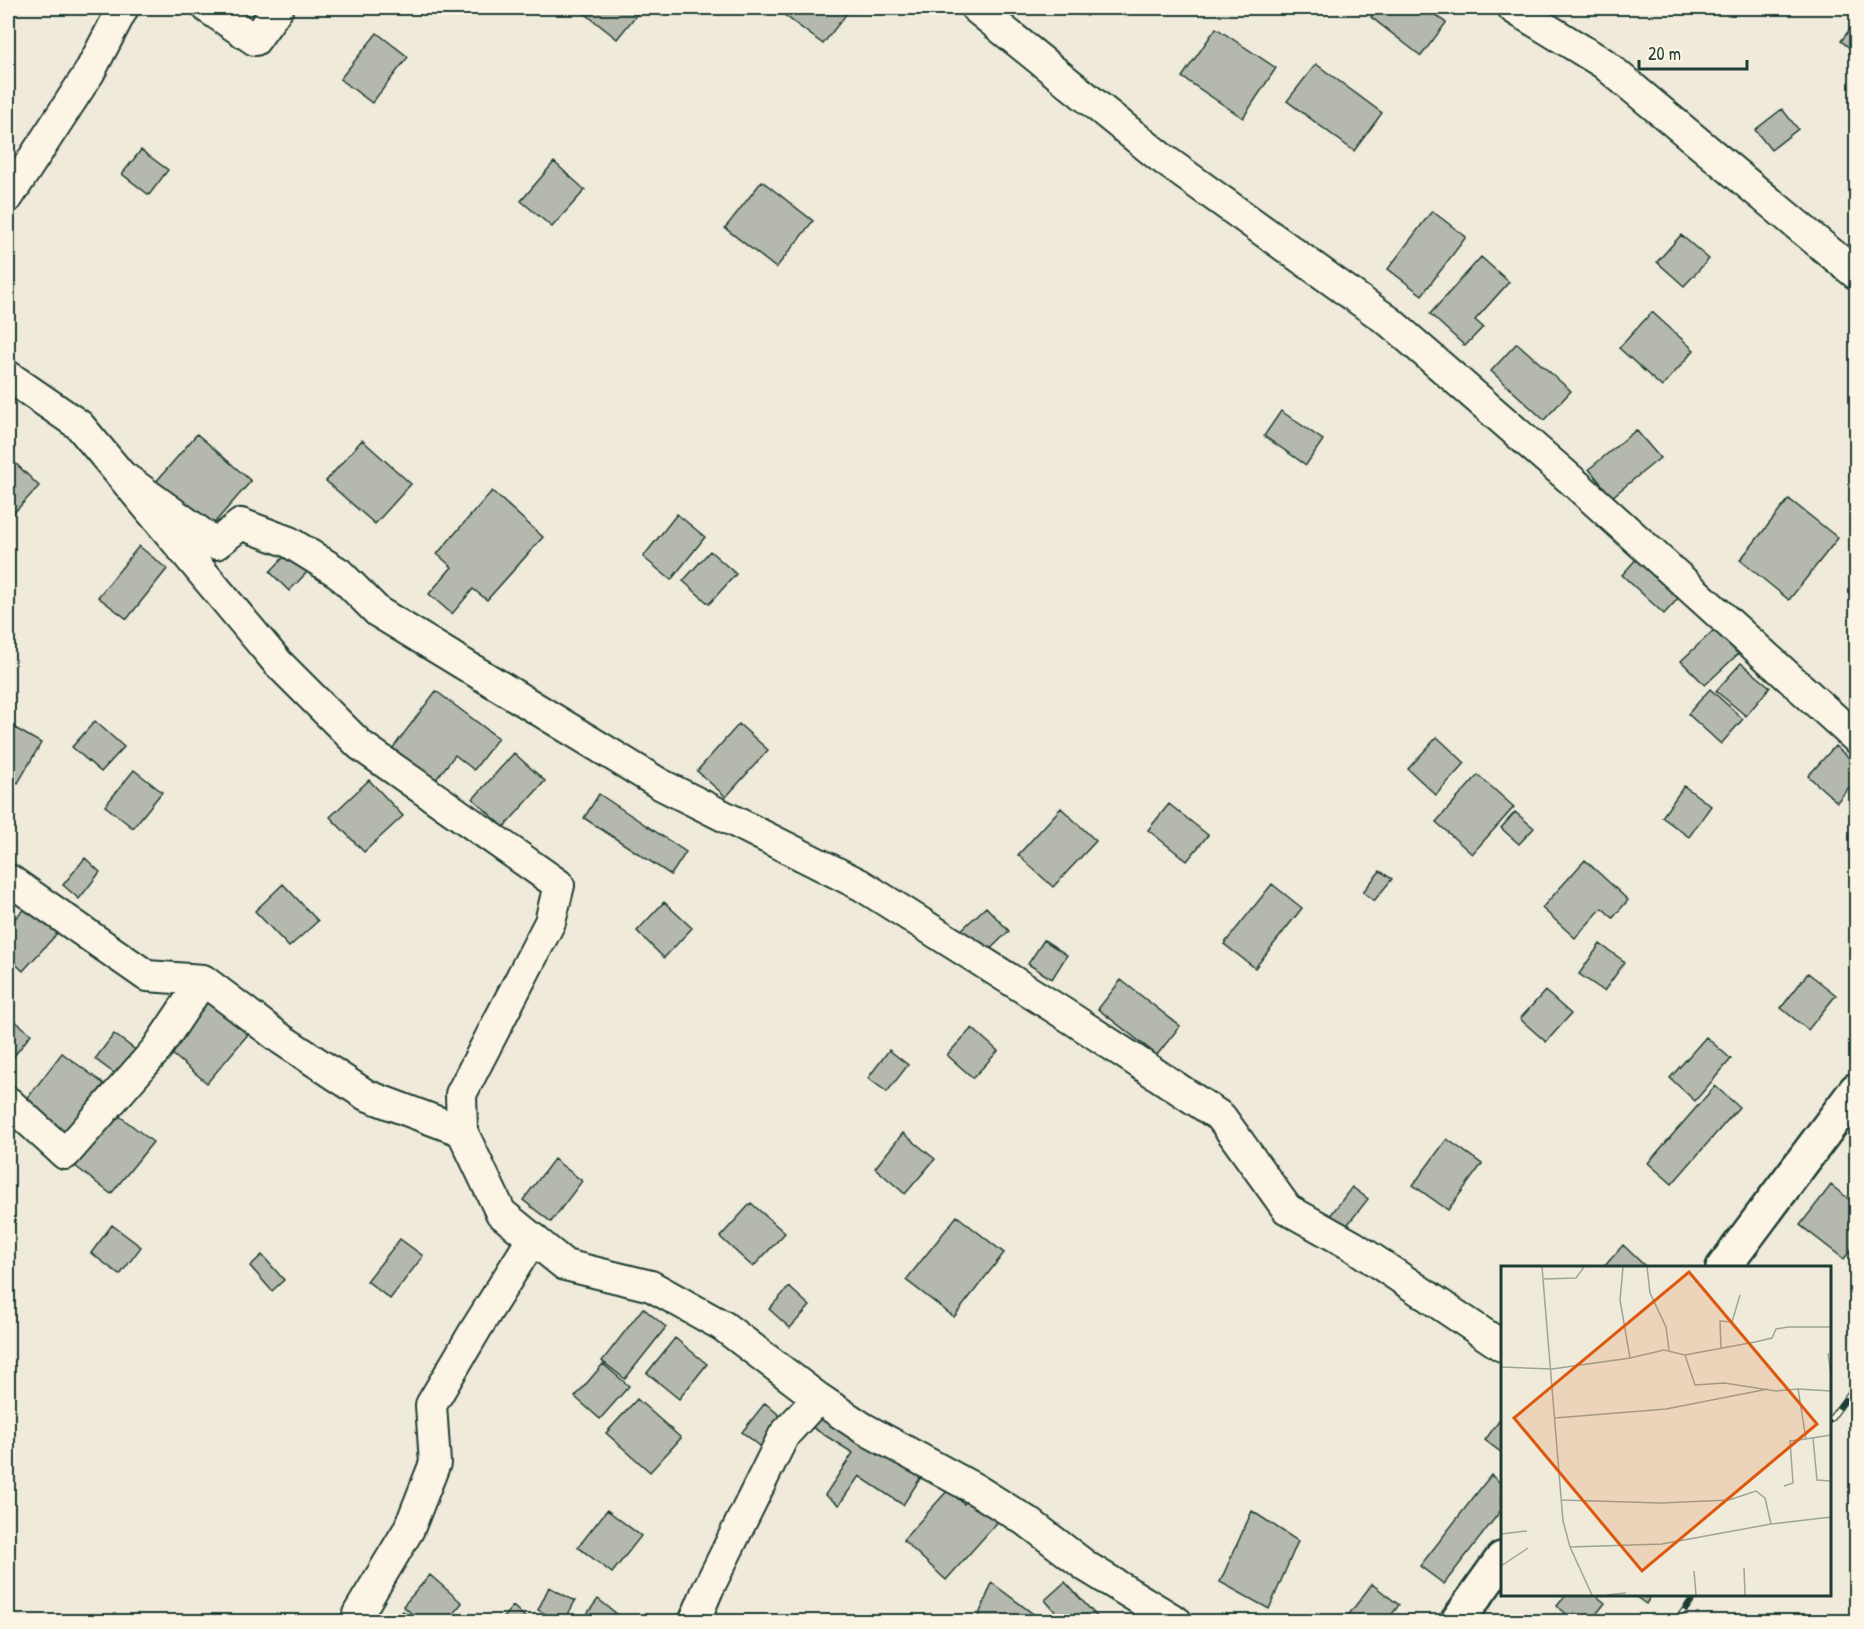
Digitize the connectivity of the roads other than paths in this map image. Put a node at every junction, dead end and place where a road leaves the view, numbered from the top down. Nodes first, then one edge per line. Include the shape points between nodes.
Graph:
1 (123, 8) edge
2 (208, 8) edge
3 (278, 8) edge
4 (976, 8) edge
5 (1513, 8) edge
6 (8, 197) edge
7 (1857, 274) edge
8 (8, 376) edge
9 (122, 476) junction
10 (1857, 738) edge
11 (8, 879) edge
12 (203, 980) junction
13 (1857, 1090) edge
14 (8, 1102) edge
15 (462, 1131) junction
16 (533, 1238) junction
17 (1725, 1266) edge
18 (1501, 1345) edge
19 (818, 1398) junction
20 (1501, 1562) edge
21 (358, 1622) edge
22 (694, 1622) edge
23 (1177, 1622) edge
24 (1457, 1622) edge

1 - 6 street via 89,73
2 - 3 street via 255,40
4 - 10 street via 1159,156 1390,322
5 - 7 street via 1604,63
8 - 9 street via 80,426
9 - 15 street via 278,663 360,745 559,885 550,922 461,1095
9 - 18 street via 216,544 241,524 289,542 339,573 378,612 660,784 861,885 1221,1117 1287,1209 1353,1246
11 - 12 street via 147,976
12 - 14 street via 156,1050 65,1154
12 - 15 street via 281,1039 366,1095
13 - 17 street
15 - 16 street via 501,1213
16 - 19 street via 565,1264 651,1286 723,1326
16 - 21 street via 431,1405 435,1463 409,1529 358,1614
19 - 22 street via 784,1435
19 - 23 street via 863,1428 975,1489 1031,1524 1087,1567
20 - 24 street

